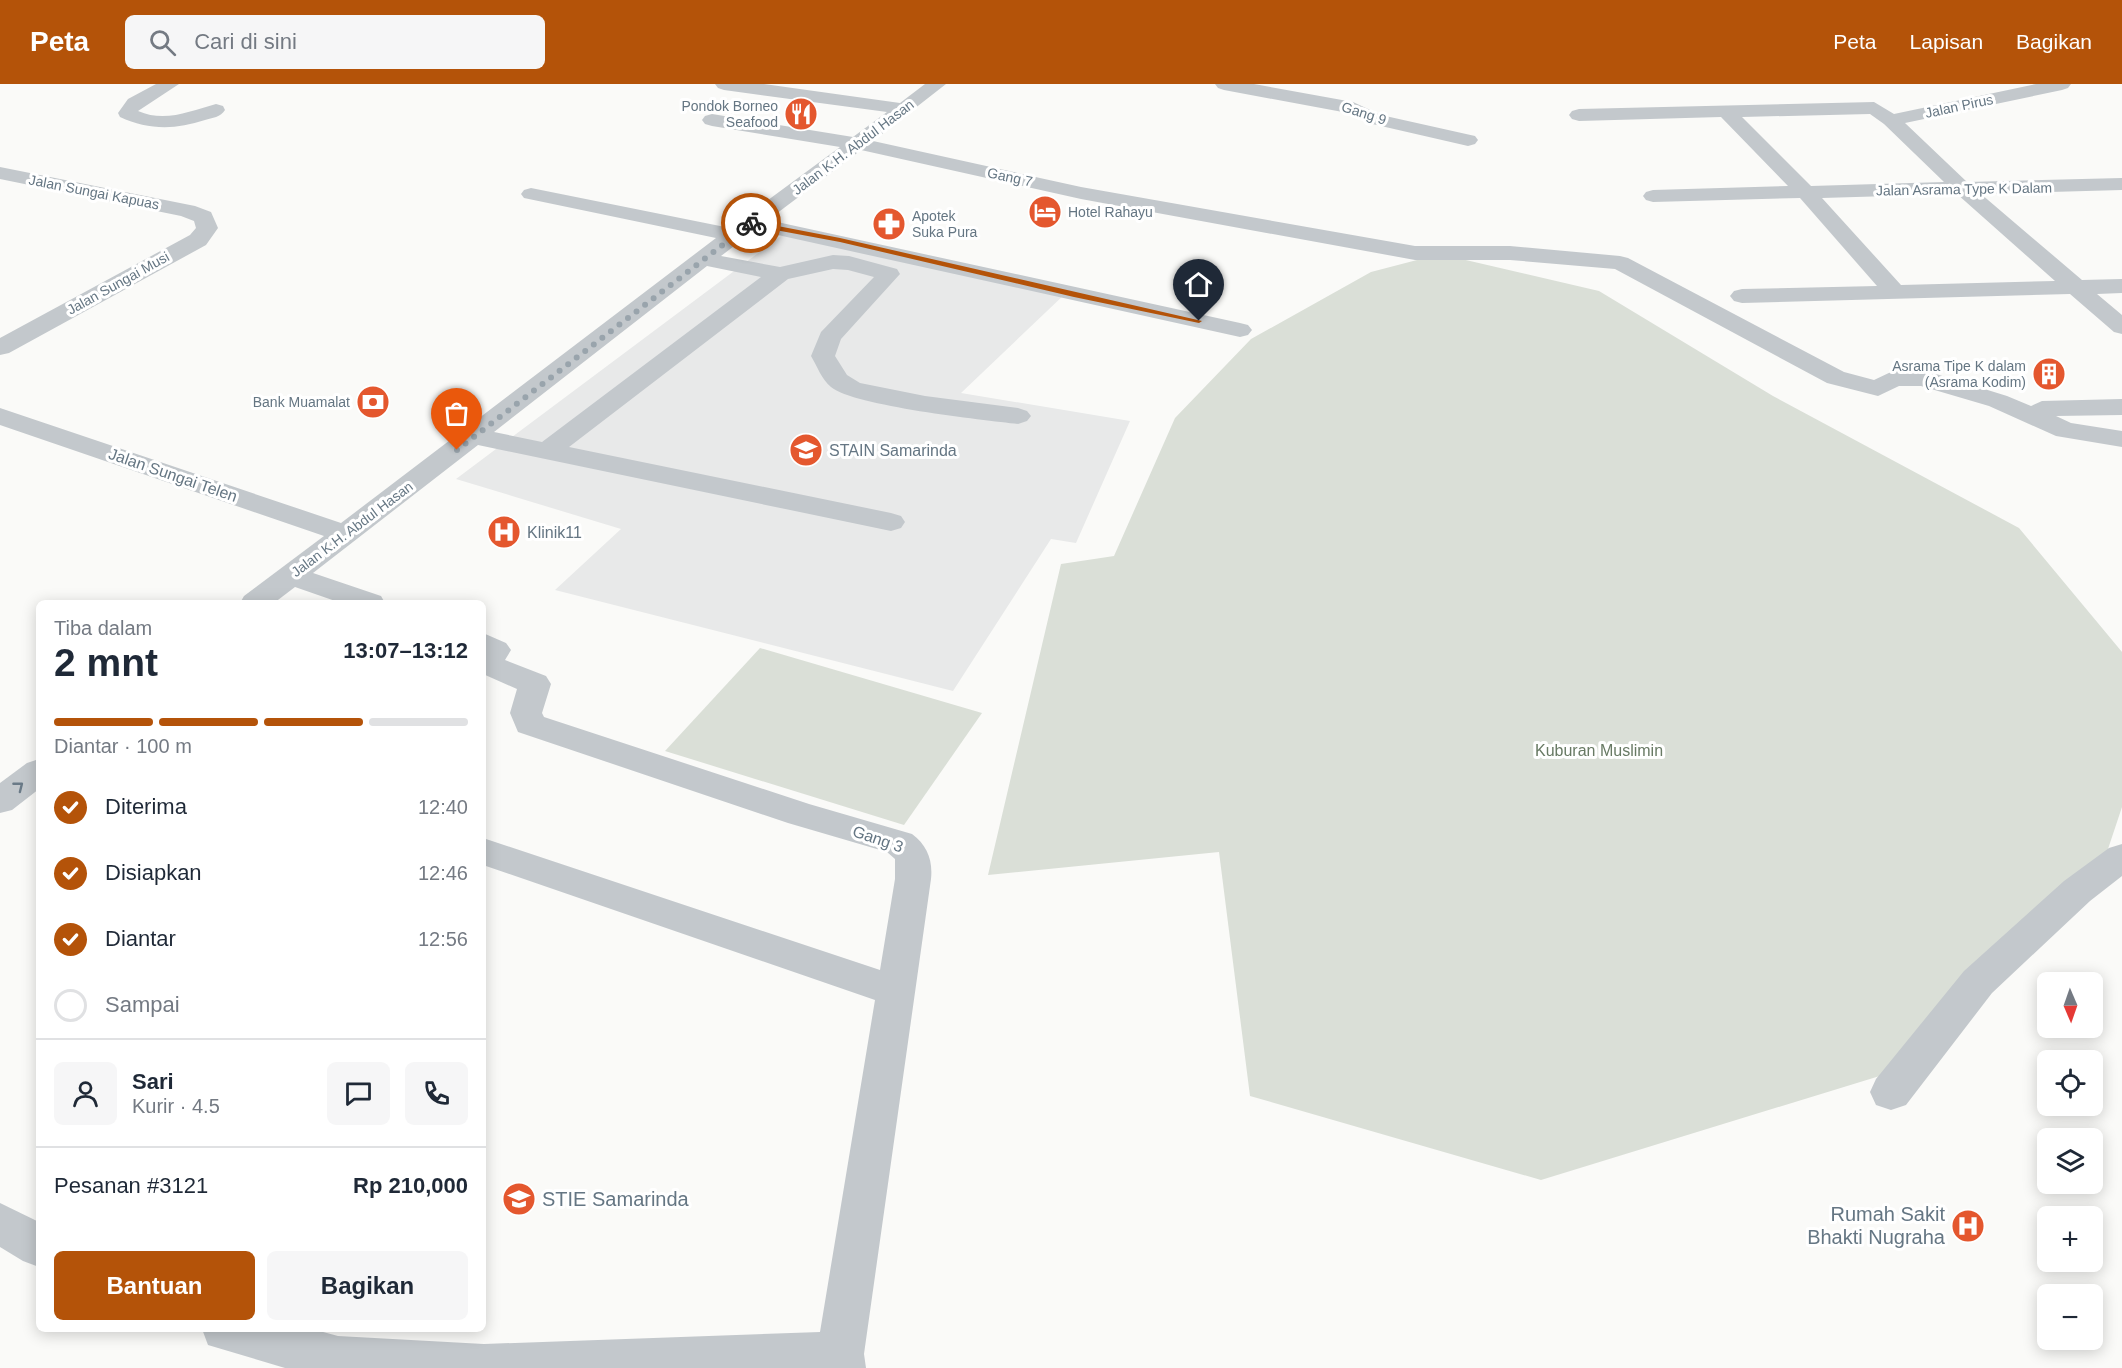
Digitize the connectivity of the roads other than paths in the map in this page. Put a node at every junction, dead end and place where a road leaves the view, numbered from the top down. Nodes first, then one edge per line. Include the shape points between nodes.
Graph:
1 (170, 84) edge
2 (724, 84) edge
3 (937, 84) edge
4 (1224, 84) edge
5 (2062, 84) edge
6 (1845, 90) dead end
7 (903, 109) junction
8 (216, 110) dead end
9 (1724, 110) junction
10 (1883, 114) junction
11 (1579, 115) dead end
12 (712, 120) dead end
13 (1468, 140) dead end
14 (859, 144) junction
15 (0, 173) edge
16 (2122, 184) edge
17 (1963, 189) junction
18 (1806, 193) junction
19 (531, 194) dead end
20 (1653, 196) dead end
21 (187, 211) joint
22 (743, 229) junction
23 (704, 259) junction
24 (780, 274) junction
25 (2122, 286) edge
26 (2075, 288) junction
27 (1894, 291) junction
28 (1742, 296) dead end
29 (2122, 327) edge
30 (1240, 330) dead end
31 (0, 348) edge
32 (2122, 407) edge
33 (2042, 409) dead end
34 (0, 416) edge
35 (1018, 416) dead end
36 (475, 436) junction
37 (2122, 439) edge
38 (546, 452) junction
39 (891, 522) dead end
40 (345, 534) junction
41 (291, 575) junction
42 (259, 600) edge
43 (362, 600) edge
44 (486, 645) edge
45 (36, 773) edge
46 (0, 801) edge
47 (486, 851) edge
48 (2122, 857) edge
49 (896, 991) junction
50 (1891, 1092) dead end
51 (0, 1222) edge
52 (36, 1244) edge
53 (236, 1332) edge
54 (841, 1361) edge

1 - 8 street via 135,103 127,113 142,121 167,122 192,120
2 - 7 street
3 - 7 street, Jalan K.H. Abdul Hasan
4 - 13 street, Gang 9 via 1353,108 1375,119
5 - 10 street, Jalan Pirus
6 - 10 street
7 - 14 street, Jalan K.H. Abdul Hasan
9 - 10 street
9 - 11 street
9 - 18 street
10 - 17 street
12 - 14 street, Gang 7
14 - 22 street, Jalan K.H. Abdul Hasan
14 - 37 street, Gang 7 via 1081,193 1415,253 1510,253 1620,263 1836,378 1878,388 1893,379 1923,378 1998,401 2065,430
15 - 21 street, Jalan Sungai Kapuas
16 - 17 street, Jalan Asrama Type K Dalam
17 - 18 street, Jalan Asrama Type K Dalam
17 - 26 street
18 - 20 street, Jalan Asrama Type K Dalam
18 - 27 street
19 - 22 street
21 - 31 street, Jalan Sungai Musi via 203,217 207,228 198,240
22 - 23 street, Jalan K.H. Abdul Hasan
22 - 30 street via 840,240
23 - 24 street
23 - 36 street, Jalan K.H. Abdul Hasan
24 - 35 street via 833,262 890,274 830,337 823,356 841,384 881,395
24 - 38 street
25 - 26 street
26 - 27 street
26 - 29 street
27 - 28 street
32 - 33 street
34 - 40 street, Jalan Sungai Telen
36 - 38 street
36 - 40 street, Jalan K.H. Abdul Hasan
38 - 39 street
40 - 41 street, Jalan K.H. Abdul Hasan
41 - 42 street, Jalan K.H. Abdul Hasan
41 - 43 street
44 - 49 street, Gang 3 via 495,650 489,660 494,667 535,684 526,713 530,724 899,843 910,850 915,862
46 -> 45 street
47 - 49 street
48 - 50 street via 2077,891 1978,982
49 - 54 street, Gang 3
51 - 52 street
53 - 54 street via 339,1359 484,1367

